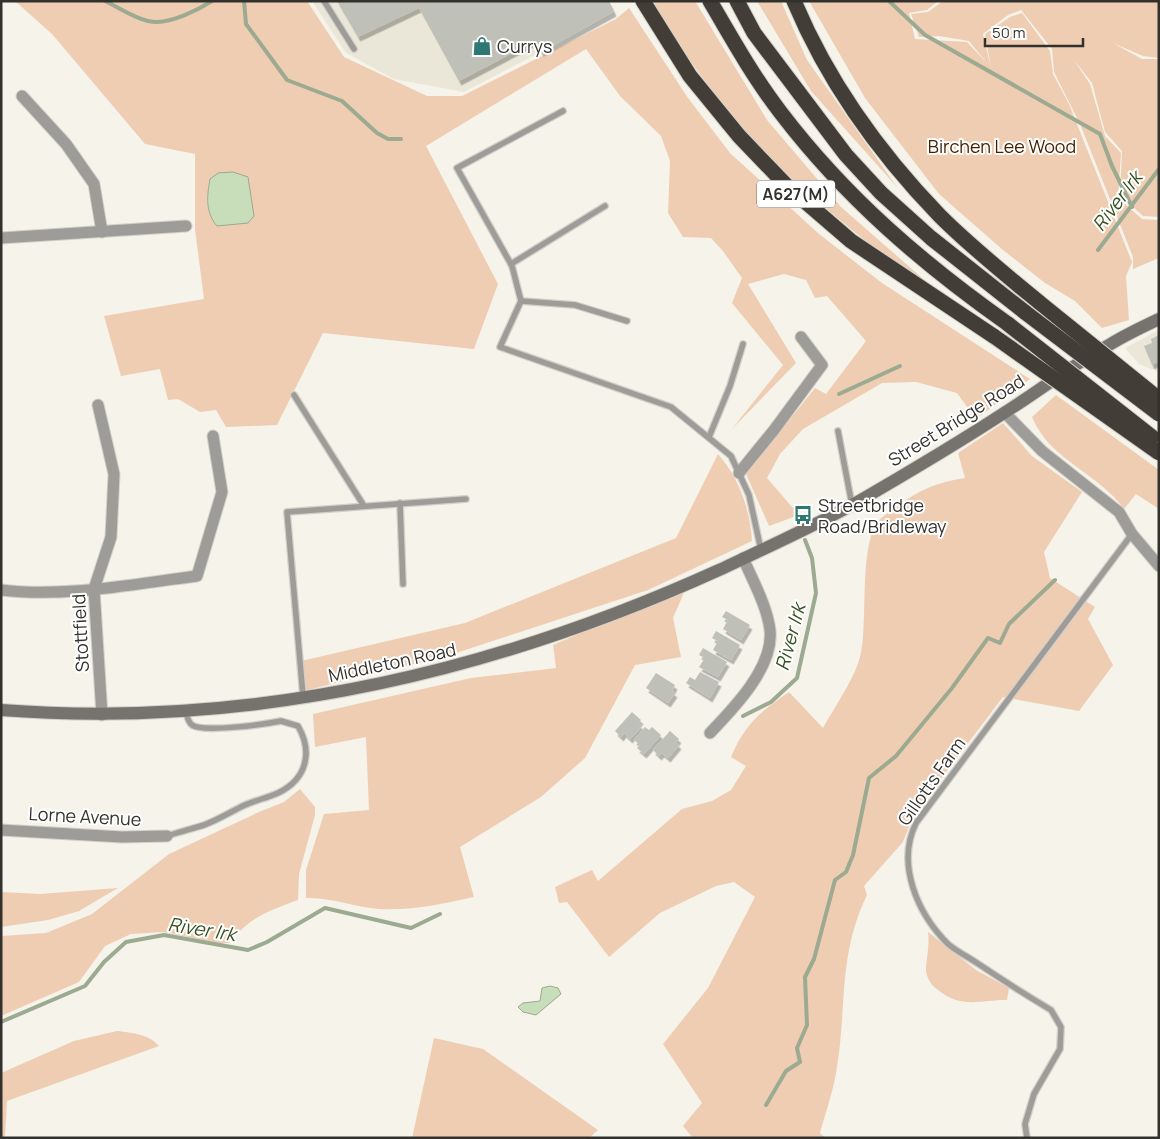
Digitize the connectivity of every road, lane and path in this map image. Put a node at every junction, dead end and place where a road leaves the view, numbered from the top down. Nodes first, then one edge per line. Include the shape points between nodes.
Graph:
1 (324, 1) edge
2 (643, 1) edge
3 (710, 1) edge
4 (737, 1) edge
5 (794, 1) edge
6 (354, 49) dead end
7 (22, 96) dead end
8 (563, 111) dead end
9 (605, 206) dead end
10 (186, 226) dead end
11 (102, 232) junction
12 (1, 238) edge
13 (511, 264) junction
14 (521, 301) junction
15 (1159, 318) edge
16 (627, 321) dead end
17 (801, 337) dead end
18 (743, 344) dead end
19 (294, 395) dead end
20 (1159, 399) edge
21 (98, 405) dead end
22 (1005, 413) junction
23 (1159, 414) edge
24 (838, 431) dead end
25 (213, 436) dead end
26 (709, 437) junction
27 (1159, 442) edge
28 (1159, 453) edge
29 (738, 473) junction
30 (466, 499) dead end
31 (400, 503) junction
32 (852, 505) junction
33 (364, 506) junction
34 (1132, 534) junction
35 (765, 549) junction
36 (743, 558) junction
37 (1159, 566) edge
38 (403, 584) dead end
39 (94, 589) junction
40 (1, 590) edge
41 (304, 698) junction
42 (1, 710) edge
43 (186, 712) junction
44 (102, 715) junction
45 (710, 733) dead end
46 (1, 830) edge
47 (167, 836) joint
48 (1027, 1138) edge

1 - 6 lane
2 - 28 highway, A627(M), bridge via 690,76 739,136 786,185 851,241
3 - 27 highway, A627(M), bridge via 744,60 781,113 840,182 890,232 946,279
4 - 23 highway, A627(M), bridge via 754,33 846,156 882,193 931,238
5 - 20 highway, bridge via 846,101 882,149 940,215 1040,303
7 - 11 street via 66,144 94,184
8 - 13 lane via 457,168
9 - 13 lane
10 - 11 street
11 - 12 street
13 - 14 lane
14 - 16 lane via 575,305
14 - 26 lane via 500,347 671,407
15 - 22 main road, Street Bridge Road via 1108,345
17 - 29 street via 822,365
18 - 26 lane
19 - 33 lane
21 - 39 street, Stottfield via 114,474 111,537
22 - 32 main road, Street Bridge Road
22 - 34 street via 1042,451 1120,512
24 - 32 lane
25 - 39 street via 222,492 197,576
26 - 29 lane via 731,456
29 - 35 lane via 749,495
30 - 31 lane
31 - 33 lane
31 - 38 lane
32 - 35 main road, Street Bridge Road
33 - 41 lane via 287,512
34 - 37 street
34 - 48 lane, Gillotts Farm via 908,838 911,884 923,911 948,944 1051,1010 1061,1027 1060,1049 1034,1094 1026,1124
35 - 36 main road, Middleton Road
36 - 41 main road, Middleton Road via 633,607 522,647 416,676
36 - 45 street via 768,617 770,640 765,660 750,687
39 - 40 street via 24,593
39 - 44 street, Stottfield
41 - 43 main road, Middleton Road
42 - 44 main road, Middleton Road
43 - 44 main road, Middleton Road
43 - 47 lane via 188,720 198,727 282,721 298,726 307,754 298,777 279,793 258,799 205,825
46 - 47 street, Lorne Avenue via 122,837

